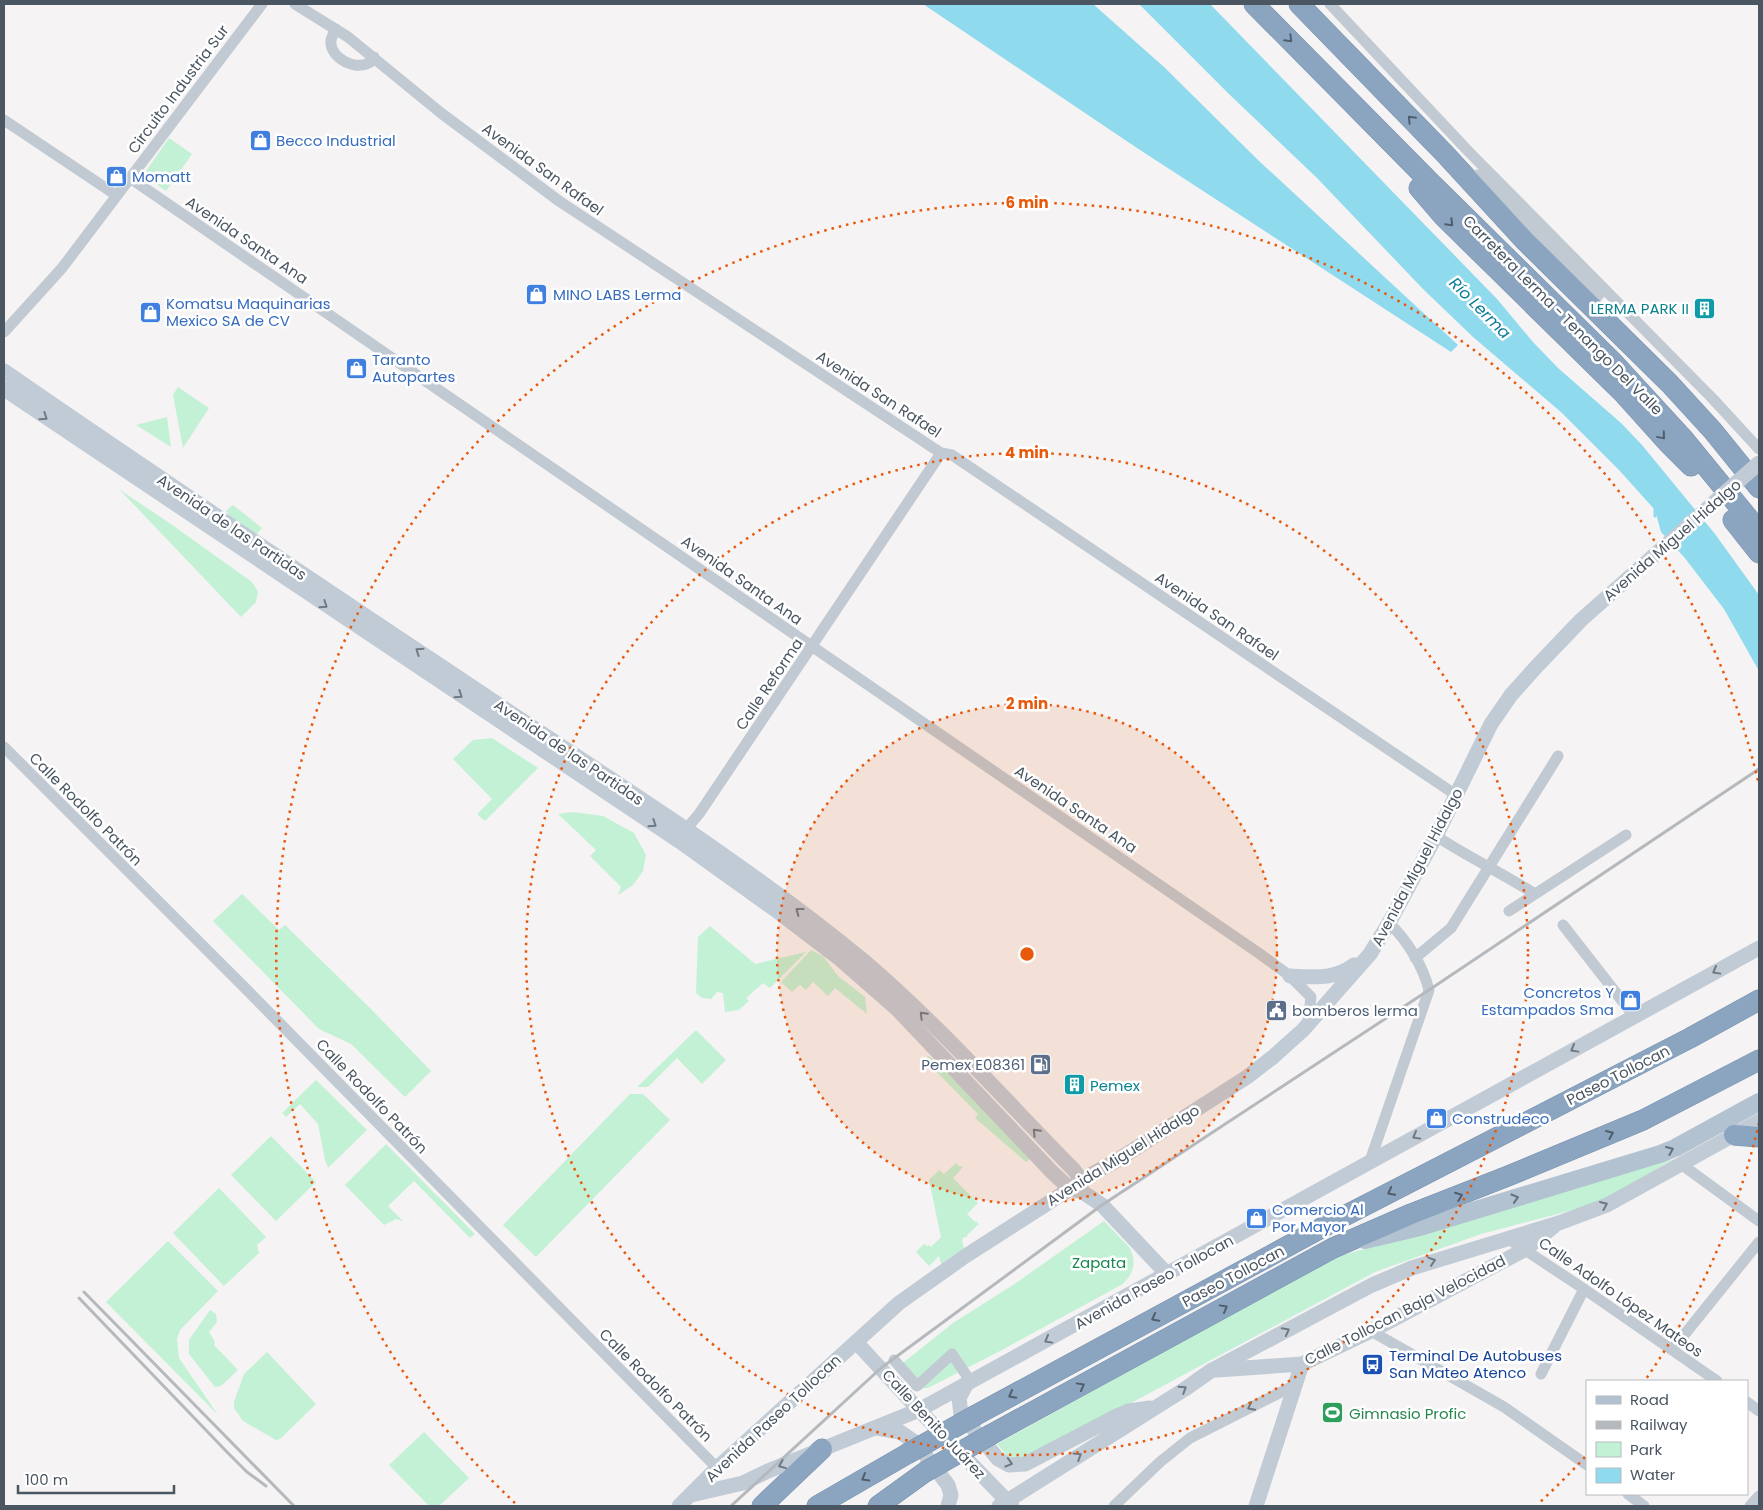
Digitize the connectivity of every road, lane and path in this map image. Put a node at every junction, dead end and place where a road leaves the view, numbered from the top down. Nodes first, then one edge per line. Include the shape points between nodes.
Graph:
1 (260, 4) edge
2 (295, 4) edge
3 (1254, 4) edge
4 (1299, 4) edge
5 (1330, 4) edge
6 (336, 29) junction
7 (374, 58) junction
8 (4, 120) edge
9 (1378, 130) junction
10 (1445, 154) junction
11 (130, 178) junction
12 (116, 195) junction
13 (4, 332) edge
14 (1640, 334) joint
15 (4, 371) edge
16 (4, 389) edge
17 (1759, 449) edge
18 (941, 454) junction
19 (1759, 463) edge
20 (1759, 473) edge
21 (1759, 488) edge
22 (1718, 500) junction
23 (1759, 531) edge
24 (1759, 553) edge
25 (812, 646) junction
26 (4, 747) edge
27 (1558, 756) dead end
28 (1456, 795) junction
29 (686, 829) junction
30 (1626, 835) dead end
31 (1436, 836) junction
32 (1488, 866) junction
33 (1535, 894) junction
34 (1509, 911) dead end
35 (1389, 923) junction
36 (1563, 926) dead end
37 (1759, 948) edge
38 (1370, 954) junction
39 (1415, 958) junction
40 (1290, 976) junction
41 (1759, 986) edge
42 (1759, 1000) edge
43 (1634, 1016) junction
44 (1308, 1022) junction
45 (1690, 1038) junction
46 (1759, 1060) edge
47 (1759, 1102) edge
48 (1759, 1121) edge
49 (1734, 1135) junction
50 (1759, 1137) edge
51 (1370, 1161) junction
52 (1681, 1164) junction
53 (1077, 1186) junction
54 (1759, 1221) edge
55 (1558, 1223) junction
56 (1507, 1238) junction
57 (1759, 1242) edge
58 (1334, 1248) junction
59 (1526, 1249) junction
60 (1168, 1274) junction
61 (1584, 1289) junction
62 (1371, 1331) junction
63 (856, 1342) junction
64 (1672, 1350) junction
65 (894, 1360) dead end
66 (1302, 1364) junction
67 (1212, 1370) junction
68 (1541, 1374) dead end
69 (1716, 1380) edge
70 (969, 1383) junction
71 (1295, 1385) junction
72 (1748, 1403) edge
73 (1154, 1408) junction
74 (919, 1410) junction
75 (1759, 1411) edge
76 (877, 1428) junction
77 (822, 1449) junction
78 (1586, 1464) edge
79 (717, 1468) junction
80 (691, 1495) junction
81 (1629, 1495) edge
82 (1759, 1496) edge
83 (1006, 1504) edge
84 (679, 1506) edge
85 (762, 1506) edge
86 (817, 1506) edge
87 (878, 1506) edge
88 (948, 1506) edge
89 (1114, 1506) edge
90 (1256, 1506) edge
91 (1644, 1506) edge
92 (1750, 1506) edge

1 - 11 street, Circuito Industria Sur
2 - 6 street, Avenida San Rafael
3 -> 9 highway, Carretera Lerma - Tenango Del Valle
10 -> 4 highway
5 - 17 street via 1462,145
6 - 7 street, Avenida San Rafael
6 - 7 street via 331,39 337,57 358,65 369,63
7 - 18 street, Avenida San Rafael via 558,201
8 - 12 street
9 -> 22 highway via 1384,146 1398,165 1443,216 1623,393 1695,470
9 - 23 highway, Carretera Lerma - Tenango Del Valle via 1614,363 1682,437
10 - 14 street via 1474,172
10 - 21 highway via 1524,240 1689,404
11 - 12 street, Circuito Industria Sur
11 - 25 street, Avenida Santa Ana
12 - 13 street, Circuito Industria Sur via 62,268
14 - 20 highway via 1695,392
29 -> 15 main road, Avenida de las Partidas via 166,483
16 -> 53 main road, Avenida de las Partidas via 679,841 797,926 896,1008
18 - 25 street, Calle Reforma
18 - 28 street, Avenida San Rafael via 952,456
19 - 22 main road, Avenida Miguel Hidalgo, bridge
22 - 24 highway
22 - 28 main road, Avenida Miguel Hidalgo via 1581,620 1511,695 1491,724
25 - 29 street, Calle Reforma
25 - 40 street, Avenida Santa Ana
26 - 79 street, Calle Rodolfo Patrón
27 - 32 street
28 - 31 main road, Avenida Miguel Hidalgo
53 -> 29 main road, Avenida de las Partidas via 1074,1170 894,988 830,934
30 - 33 street
31 - 32 street
31 - 35 main road, Avenida Miguel Hidalgo
32 - 33 street
32 - 39 street via 1451,928
33 - 34 street
35 - 38 main road, Avenida Miguel Hidalgo
35 - 39 street via 1399,932
36 - 43 street
37 -> 43 main road, Avenida Paseo Tollocan
38 - 40 main road via 1344,973 1322,977
38 - 44 main road, Avenida Miguel Hidalgo
39 - 51 street via 1429,990
40 - 44 street, Avenida Santa Ana via 1311,997
41 - 45 highway
42 - 45 highway, Paseo Tollocan
43 -> 51 main road, Avenida Paseo Tollocan
44 - 53 main road, Avenida Miguel Hidalgo via 1303,1030 1247,1077
45 -> 86 highway, Paseo Tollocan, bridge via 1325,1226 976,1415
58 -> 46 highway, Paseo Tollocan via 1643,1120
58 -> 47 main road via 1420,1227 1650,1158 1675,1148
48 - 49 main road
49 - 50 highway
49 - 52 main road
51 - 60 main road, Avenida Paseo Tollocan
52 - 54 street
55 -> 52 main road via 1607,1205
53 - 60 main road, Avenida de las Partidas via 1102,1206
53 - 63 main road, Avenida Miguel Hidalgo via 964,1257 909,1296
55 - 56 main road
55 - 59 main road, Calle Tollocan Baja Velocidad
56 - 59 street, Calle Adolfo López Mateos
67 -> 56 main road via 1372,1285 1412,1268
57 - 64 street
87 -> 58 highway, Paseo Tollocan, bridge via 925,1472 992,1434
59 - 61 street, Calle Adolfo López Mateos
59 - 62 main road, Calle Tollocan Baja Velocidad
60 -> 70 main road, Avenida Paseo Tollocan
61 - 64 street, Calle Adolfo López Mateos
61 - 68 street
62 - 66 main road, Calle Tollocan Baja Velocidad
62 - 78 street via 1504,1407
63 - 74 main road, Calle Benito Juárez
63 - 79 main road, Avenida Paseo Tollocan
64 - 69 street, Calle Adolfo López Mateos
65 - 70 street via 917,1386 952,1354
66 - 67 main road, Calle Tollocan Baja Velocidad
66 - 71 main road
73 -> 67 main road
70 -> 73 main road via 959,1398 961,1414 998,1459 1014,1466 1031,1461 1128,1411
70 - 74 main road, Avenida Paseo Tollocan
71 -> 89 street via 1190,1438
71 - 90 main road
72 - 75 street
83 -> 73 main road
74 - 76 main road, Avenida Paseo Tollocan
74 - 83 main road, Calle Benito Juárez
76 - 77 main road, Avenida Paseo Tollocan
76 - 88 main road via 900,1432 916,1442 948,1485 951,1495
77 -> 80 main road, Avenida Paseo Tollocan via 743,1483
77 - 85 highway
79 - 80 main road, Avenida Paseo Tollocan
80 - 84 main road, Avenida Paseo Tollocan
81 - 91 street
82 - 92 street

